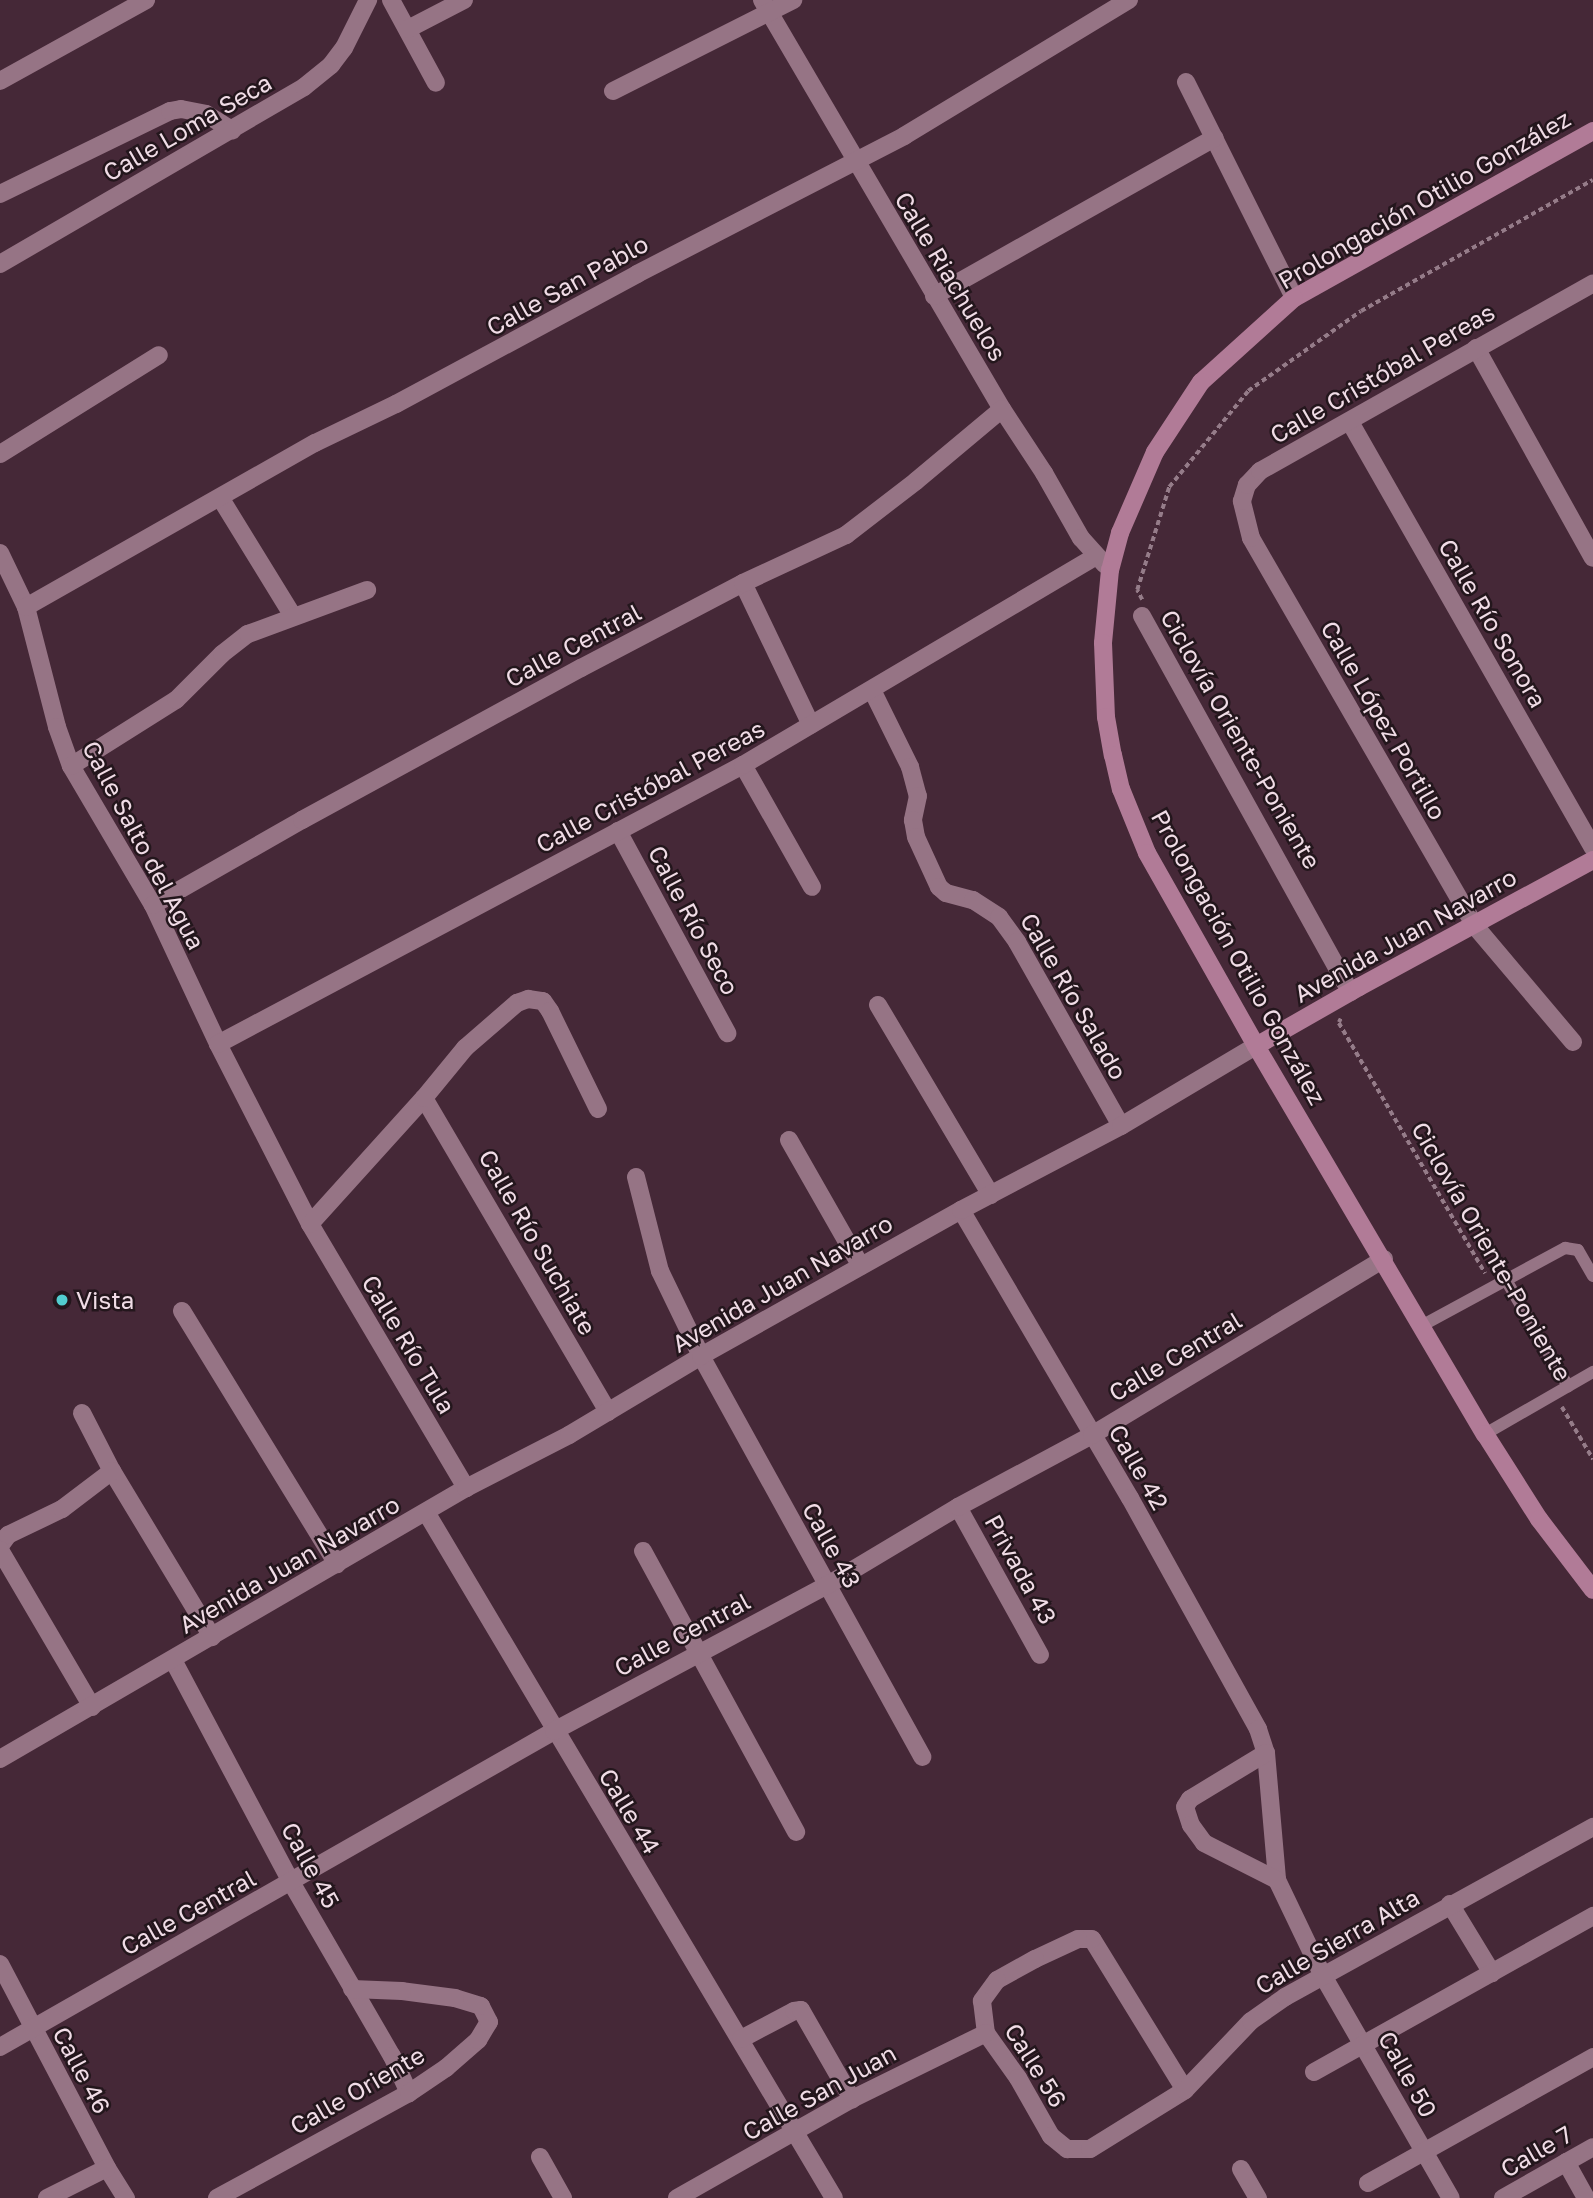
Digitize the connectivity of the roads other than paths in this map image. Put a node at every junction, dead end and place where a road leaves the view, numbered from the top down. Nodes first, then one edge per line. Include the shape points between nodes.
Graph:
1 (146, 0) edge
2 (368, 0) edge
3 (391, 0) edge
4 (464, 0) edge
5 (793, 0) edge
6 (1129, 0) edge
7 (765, 7) edge
8 (408, 29) junction
9 (0, 81) edge
10 (1186, 82) dead end
11 (436, 83) dead end
12 (613, 91) dead end
13 (232, 130) junction
14 (1593, 131) edge
15 (1214, 138) junction
16 (855, 162) junction
17 (0, 194) edge
18 (0, 264) edge
19 (1593, 283) edge
20 (934, 296) junction
21 (1294, 298) junction
22 (1476, 348) junction
23 (159, 355) dead end
24 (1002, 409) junction
25 (1350, 422) junction
26 (0, 454) edge
27 (221, 499) junction
28 (1251, 538) joint
29 (0, 553) edge
30 (1096, 556) junction
31 (1593, 558) edge
32 (1110, 570) junction
33 (743, 583) junction
34 (367, 590) dead end
35 (26, 607) junction
36 (1143, 609) road end
37 (293, 616) junction
38 (872, 690) junction
39 (811, 725) junction
40 (743, 765) junction
41 (71, 766) junction
42 (618, 831) junction
43 (1593, 848) edge
44 (1593, 860) edge
45 (812, 887) dead end
46 (153, 905) junction
47 (1475, 926) junction
48 (1354, 989) junction
49 (878, 1005) dead end
50 (727, 1033) dead end
51 (1573, 1042) dead end
52 (218, 1044) junction
53 (1256, 1046) junction
54 (424, 1098) junction
55 (598, 1109) dead end
56 (1121, 1126) junction
57 (789, 1140) dead end
58 (636, 1177) dead end
59 (991, 1195) junction
60 (961, 1210) junction
61 (310, 1224) junction
62 (1384, 1259) junction
63 (861, 1266) junction
64 (1593, 1276) edge
65 (1506, 1280) junction
66 (182, 1311) dead end
67 (1423, 1325) junction
68 (701, 1356) junction
69 (1593, 1372) edge
70 (1568, 1386) junction
71 (608, 1412) junction
72 (82, 1413) dead end
73 (1485, 1434) junction
74 (1092, 1435) junction
75 (113, 1471) junction
76 (466, 1489) junction
77 (958, 1507) junction
78 (426, 1512) junction
79 (0, 1548) edge
80 (643, 1551) dead end
81 (337, 1564) junction
82 (825, 1586) junction
83 (1593, 1590) edge
84 (212, 1637) junction
85 (698, 1651) junction
86 (1040, 1655) dead end
87 (173, 1660) junction
88 (92, 1707) junction
89 (554, 1731) junction
90 (1266, 1753) junction
91 (922, 1757) dead end
92 (0, 1759) edge
93 (1593, 1827) edge
94 (796, 1832) dead end
95 (1277, 1880) junction
96 (291, 1882) junction
97 (1450, 1904) junction
98 (1593, 1916) edge
99 (0, 1964) edge
100 (1322, 1973) junction
101 (1492, 1973) junction
102 (352, 1989) junction
103 (32, 2028) junction
104 (986, 2033) junction
105 (741, 2039) junction
106 (1363, 2045) junction
107 (0, 2047) edge
108 (1593, 2057) edge
109 (1314, 2072) dead end
110 (1185, 2090) junction
111 (409, 2093) junction
112 (852, 2099) junction
113 (795, 2133) junction
114 (1593, 2147) edge
115 (1090, 2149) joint
116 (1423, 2150) junction
117 (540, 2157) dead end
118 (1566, 2162) junction
119 (107, 2168) junction
120 (1241, 2169) dead end
121 (1368, 2183) dead end
122 (827, 2194) edge
123 (47, 2198) edge
124 (126, 2198) edge
125 (217, 2198) edge
126 (563, 2198) edge
127 (677, 2198) edge
128 (1258, 2198) edge
129 (1451, 2198) edge
130 (1503, 2198) edge
131 (1586, 2198) edge

1 - 9 street
2 - 13 street, Calle Loma Seca via 331,65 304,87
3 - 8 street
4 - 8 street
5 - 7 street
6 - 16 street, Calle San Pablo
7 - 12 street
7 - 16 street, Calle Riachuelos
8 - 11 street
10 - 15 street
13 - 17 street via 206,114 170,111
13 - 18 street, Calle Loma Seca
14 - 21 main road, Prolongación Otilio González
15 - 20 street
15 - 21 street
16 - 20 street, Calle Riachuelos
16 - 27 street, Calle San Pablo via 315,443
19 - 22 street, Calle Cristóbal Pereas
20 - 24 street, Calle Riachuelos
21 - 32 main road, Prolongación Otilio González via 1201,382 1178,414 1151,461 1120,533
22 - 25 street, Calle Cristóbal Pereas
22 - 31 street
23 - 26 street
24 - 30 street, Calle Riachuelos
24 - 33 street, Calle Central via 846,535
25 - 28 street, Calle Cristóbal Pereas via 1251,478 1242,502
25 - 43 street, Calle Río Sonora
27 - 35 street, Calle San Pablo
27 - 37 street
28 - 47 street, Calle López Portillo
29 - 35 street, Calle Salto del Agua
30 - 32 street, Calle Riachuelos
30 - 38 street, Calle Cristóbal Pereas
32 - 53 main road, Prolongación Otilio González via 1103,643 1106,717 1121,789 1147,853
33 - 39 street
33 - 46 street, Calle Central via 314,813
34 - 37 street
35 - 41 street, Calle Salto del Agua
36 - 48 street
37 - 41 street via 240,639 176,700
38 - 39 street, Calle Cristóbal Pereas
38 - 56 street, Calle Río Salado via 910,767 918,796 913,820 916,837 939,887 973,900 999,917
39 - 40 street, Calle Cristóbal Pereas
40 - 42 street, Calle Cristóbal Pereas
40 - 45 street
41 - 46 street, Calle Salto del Agua
42 - 50 street, Calle Río Seco
42 - 52 street, Calle Cristóbal Pereas
44 - 47 main road, Avenida Juan Navarro
46 - 52 street, Calle Salto del Agua
47 - 48 main road, Avenida Juan Navarro
47 - 51 street, Calle López Portillo
48 - 53 main road, Avenida Juan Navarro
49 - 59 street
52 - 61 street, Calle Salto del Agua
53 - 56 street, Avenida Juan Navarro
53 - 62 main road, Prolongación Otilio González
54 - 55 street via 465,1048 517,1003 534,999 550,1011
54 - 61 street
54 - 71 street, Calle Río Suchiate
56 - 59 street, Avenida Juan Navarro
57 - 63 street
58 - 68 street, Calle 43 via 660,1271
59 - 60 street, Avenida Juan Navarro
60 - 63 street, Avenida Juan Navarro
60 - 74 street, Calle 42
61 - 76 street, Calle Río Tula
62 - 67 main road, Prolongación Otilio González
62 - 74 street, Calle Central
63 - 68 street, Avenida Juan Navarro
64 - 65 lane via 1578,1250 1565,1248
65 - 67 lane
65 - 70 lane
66 - 81 street
67 - 73 main road, Prolongación Otilio González
68 - 71 street, Avenida Juan Navarro
68 - 82 street, Calle 43
69 - 70 lane
70 - 73 lane
71 - 76 street, Avenida Juan Navarro
72 - 75 street
73 - 83 main road, Prolongación Otilio González via 1539,1519
74 - 77 street, Calle Central
74 - 90 street, Calle 42 via 1245,1704
75 - 79 street via 62,1509 8,1535
75 - 84 street
76 - 78 street, Avenida Juan Navarro
77 - 82 street, Calle Central
77 - 86 street, Privada 43
78 - 81 street, Avenida Juan Navarro
78 - 89 street, Calle 44
79 - 88 street
80 - 85 street
81 - 84 street, Avenida Juan Navarro
82 - 85 street, Calle Central
82 - 91 street, Calle 43
84 - 87 street, Avenida Juan Navarro
85 - 89 street, Calle Central
85 - 94 street
87 - 88 street, Avenida Juan Navarro
87 - 96 street, Calle 45
88 - 92 street, Avenida Juan Navarro
89 - 96 street, Calle Central
89 - 105 street, Calle 44
90 - 95 street, Calle 42
90 - 95 street via 1190,1799 1185,1807 1204,1843
93 - 97 street, Calle Sierra Alta
95 - 100 street, Calle 50
96 - 102 street, Calle 45
96 - 103 street, Calle Central
97 - 100 street, Calle Sierra Alta
97 - 101 street
98 - 101 street
99 - 103 street, Calle 46
100 - 106 street, Calle 50
100 - 110 street, Calle Sierra Alta via 1251,2021
101 - 106 street
102 - 111 street, Calle 45
102 - 111 street, Calle Oriente via 455,1998 481,2006 486,2013 489,2022 478,2040
103 - 107 street, Calle Central
103 - 119 street, Calle 46
104 - 110 street, Calle 56 via 982,2001 997,1980 1078,1939 1092,1939
104 - 112 street, Calle San Juan
104 - 115 street, Calle 56 via 1051,2136 1067,2149
105 - 112 street via 801,2010
105 - 113 street, Calle 44
106 - 109 street
106 - 116 street, Calle 50
108 - 116 street
110 - 115 street, Calle Sierra Alta
111 - 125 street, Calle Oriente
112 - 113 street, Calle San Juan
113 - 122 street, Calle 44
113 - 127 street, Calle San Juan
114 - 118 street, Calle 7
116 - 121 street
116 - 129 street, Calle 50
117 - 126 street
118 - 130 street, Calle 7
118 - 131 street
119 - 123 street
119 - 124 street, Calle 46
120 - 128 street

